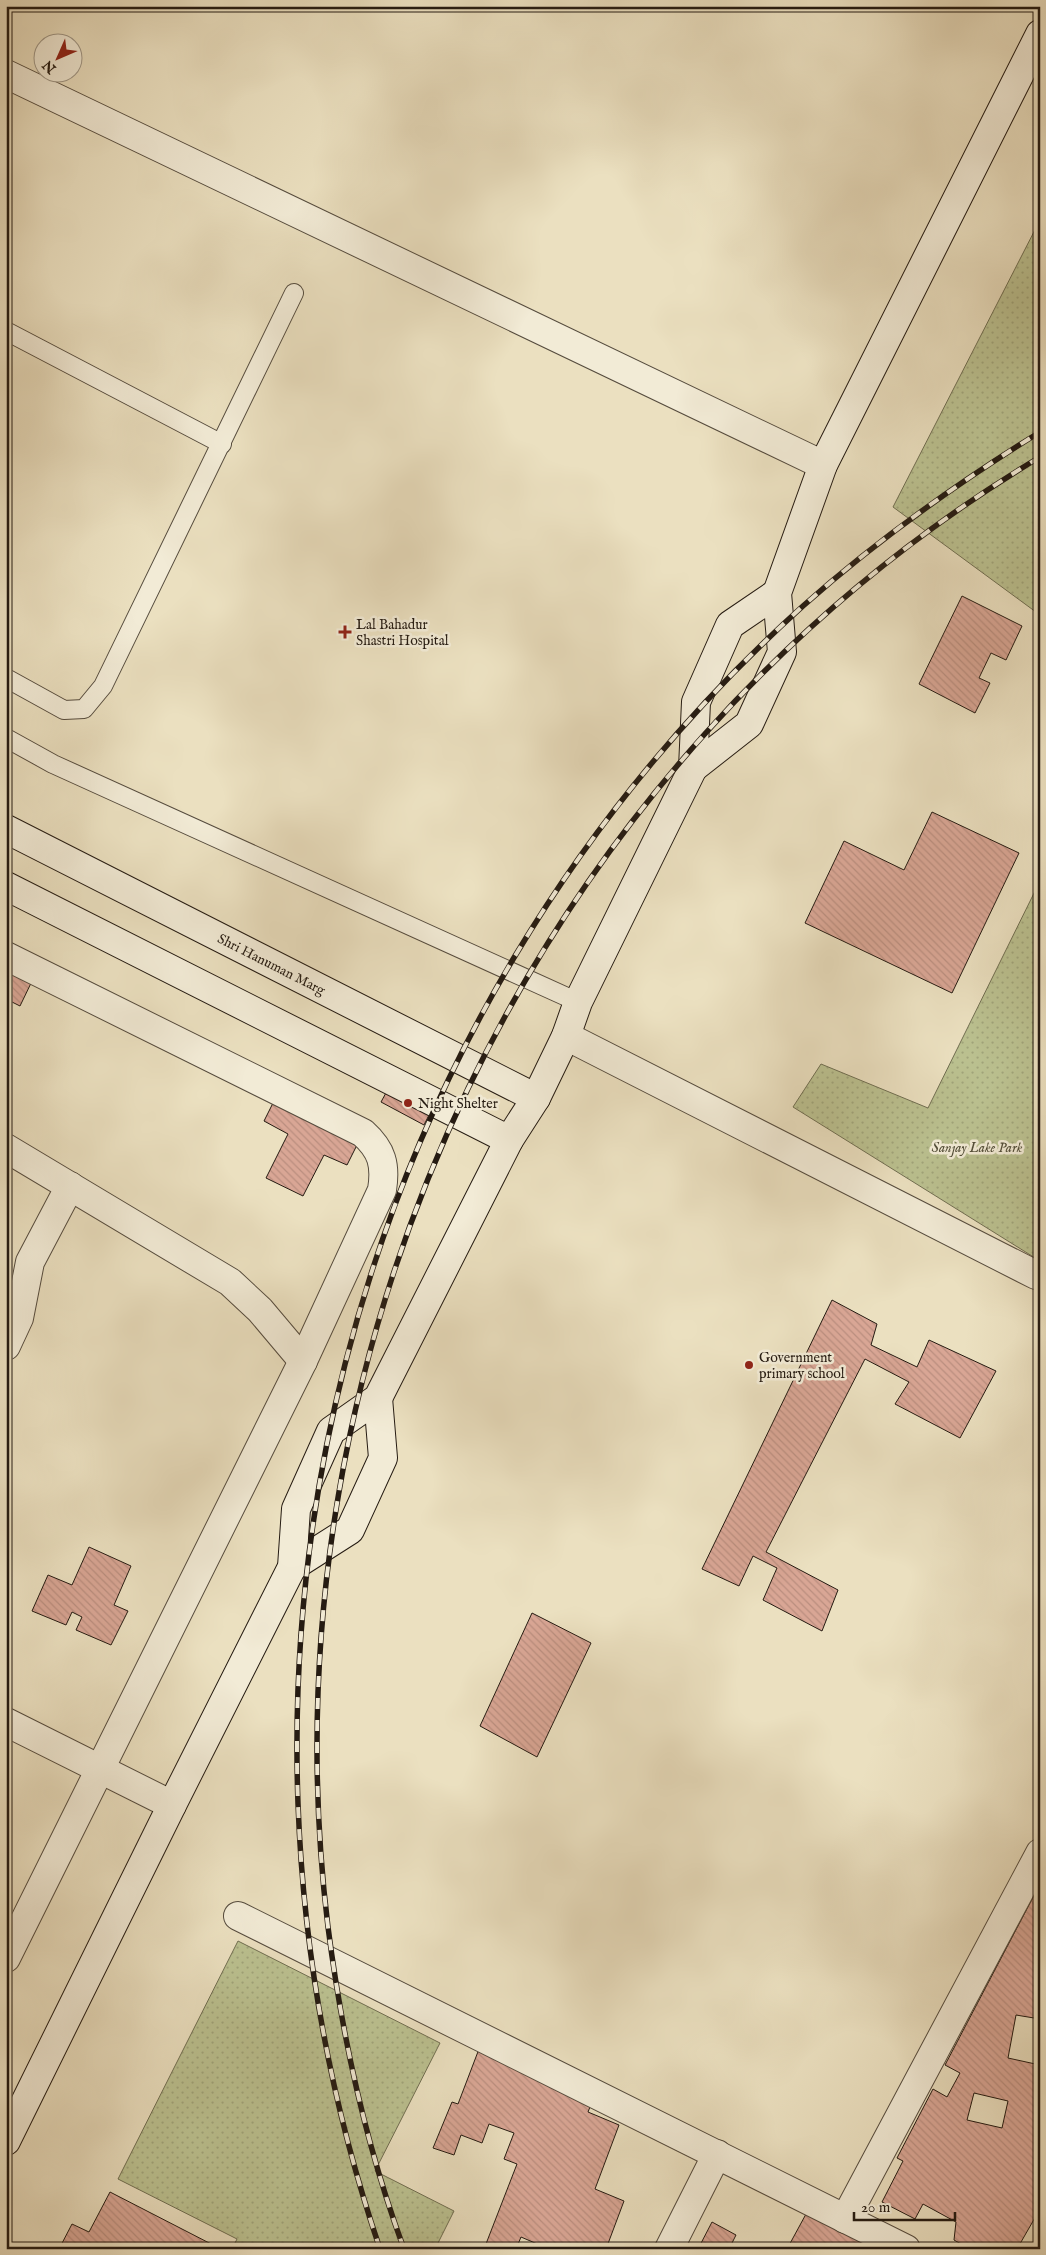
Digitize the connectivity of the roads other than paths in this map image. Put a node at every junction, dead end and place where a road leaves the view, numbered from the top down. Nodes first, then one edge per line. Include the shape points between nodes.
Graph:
1 (1040, 34) edge
2 (6, 74) edge
3 (294, 293) dead end
4 (6, 331) edge
5 (222, 444) junction
6 (823, 465) junction
7 (777, 593) junction
8 (6, 678) edge
9 (6, 738) edge
10 (693, 768) junction
11 (6, 829) edge
12 (6, 886) edge
13 (6, 956) edge
14 (578, 1002) junction
15 (566, 1036) junction
16 (536, 1098) junction
17 (509, 1140) junction
18 (6, 1148) edge
19 (70, 1186) junction
20 (1036, 1275) dead end
21 (6, 1346) edge
22 (303, 1361) junction
23 (378, 1398) junction
24 (292, 1567) junction
25 (6, 1722) edge
26 (99, 1768) junction
27 (172, 1805) junction
28 (1040, 1853) edge
29 (238, 1916) dead end
30 (6, 1958) edge
31 (6, 2141) edge
32 (718, 2154) junction
33 (845, 2219) junction
34 (669, 2249) edge
35 (906, 2249) edge

1 - 6 street
2 - 6 street
3 - 5 lane
4 - 5 lane
5 - 8 lane via 103,686 84,709 64,710
6 - 7 street
7 - 10 street via 730,624 696,702
7 - 10 street via 782,652 749,724
9 - 14 lane via 53,764
10 - 14 street
11 - 16 street, Shri Hanuman Marg
12 - 17 street
13 - 22 street via 363,1133 376,1146 384,1163 382,1190
14 - 15 street
15 - 16 street
15 - 20 street
16 - 17 street
17 - 23 street
18 - 19 street
19 - 21 street via 30,1262 19,1318
19 - 22 street via 230,1282 260,1310
22 - 26 street
23 - 24 street via 331,1431 296,1509
23 - 24 street via 383,1458 350,1530
24 - 27 street
25 - 26 street
26 - 27 street
26 - 30 street
27 - 31 street
28 - 33 street
29 - 32 street
32 - 33 street
32 - 34 street
33 - 35 street

